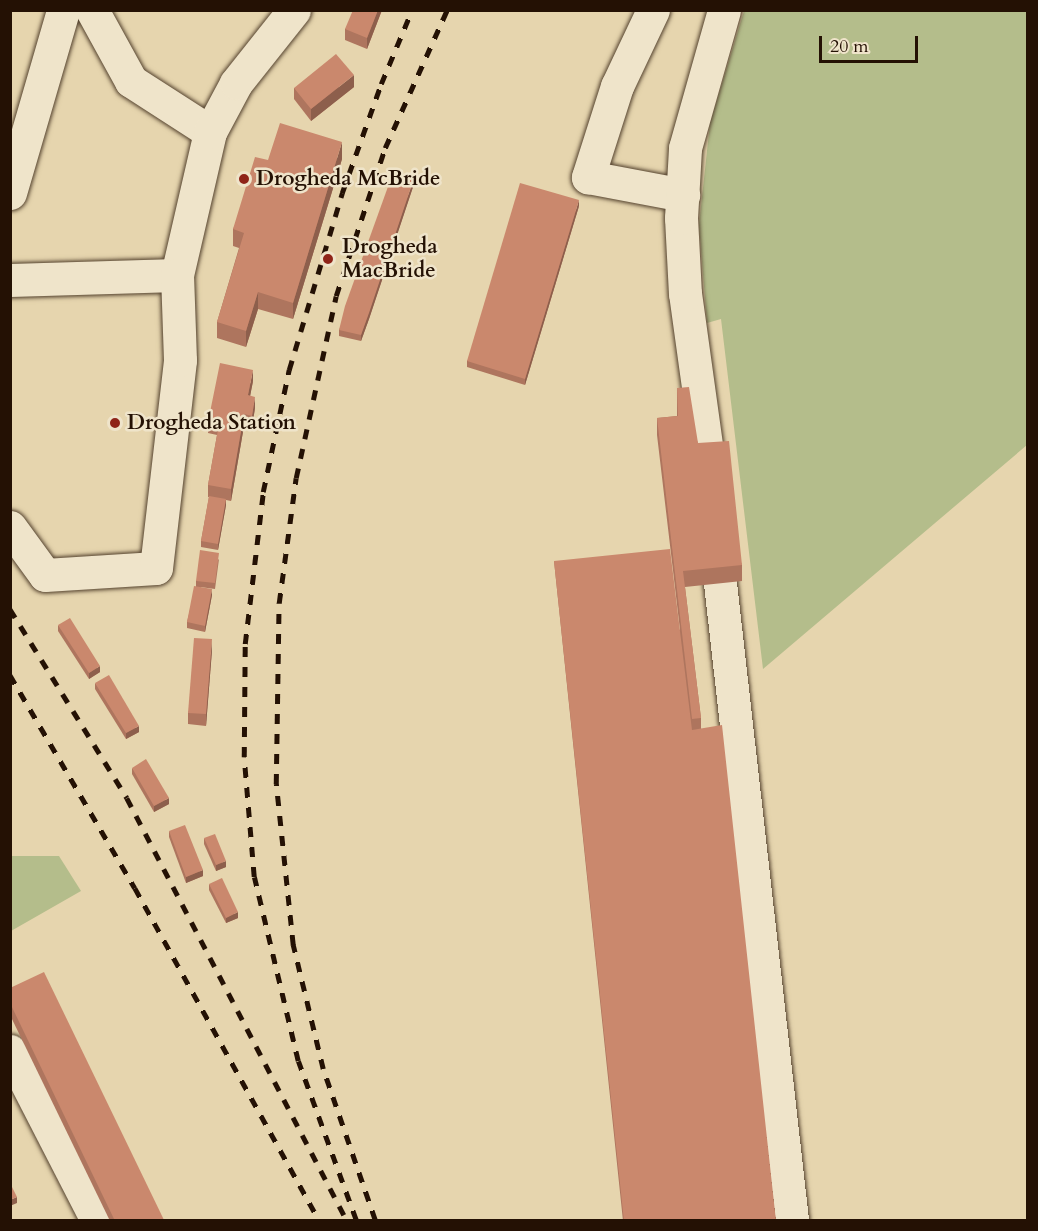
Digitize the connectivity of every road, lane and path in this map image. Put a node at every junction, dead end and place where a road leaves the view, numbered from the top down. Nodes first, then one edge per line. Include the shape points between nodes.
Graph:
1 (63, 10) edge
2 (92, 10) edge
3 (294, 10) edge
4 (653, 10) edge
5 (724, 10) edge
6 (210, 132) junction
7 (10, 194) edge
8 (683, 195) junction
9 (177, 274) junction
10 (10, 280) edge
11 (708, 459) edge
12 (10, 527) edge
13 (720, 583) edge
14 (14, 1066) edge
15 (97, 1221) edge
16 (792, 1221) edge

1 - 7 street
2 - 6 street via 131,81
3 - 6 street via 236,84
4 - 8 street via 617,86 588,177
5 - 8 street via 686,148
6 - 9 street
8 - 11 street via 685,294
9 - 10 street
9 - 12 street via 180,360 156,568 45,575
13 - 16 street
14 - 15 street

